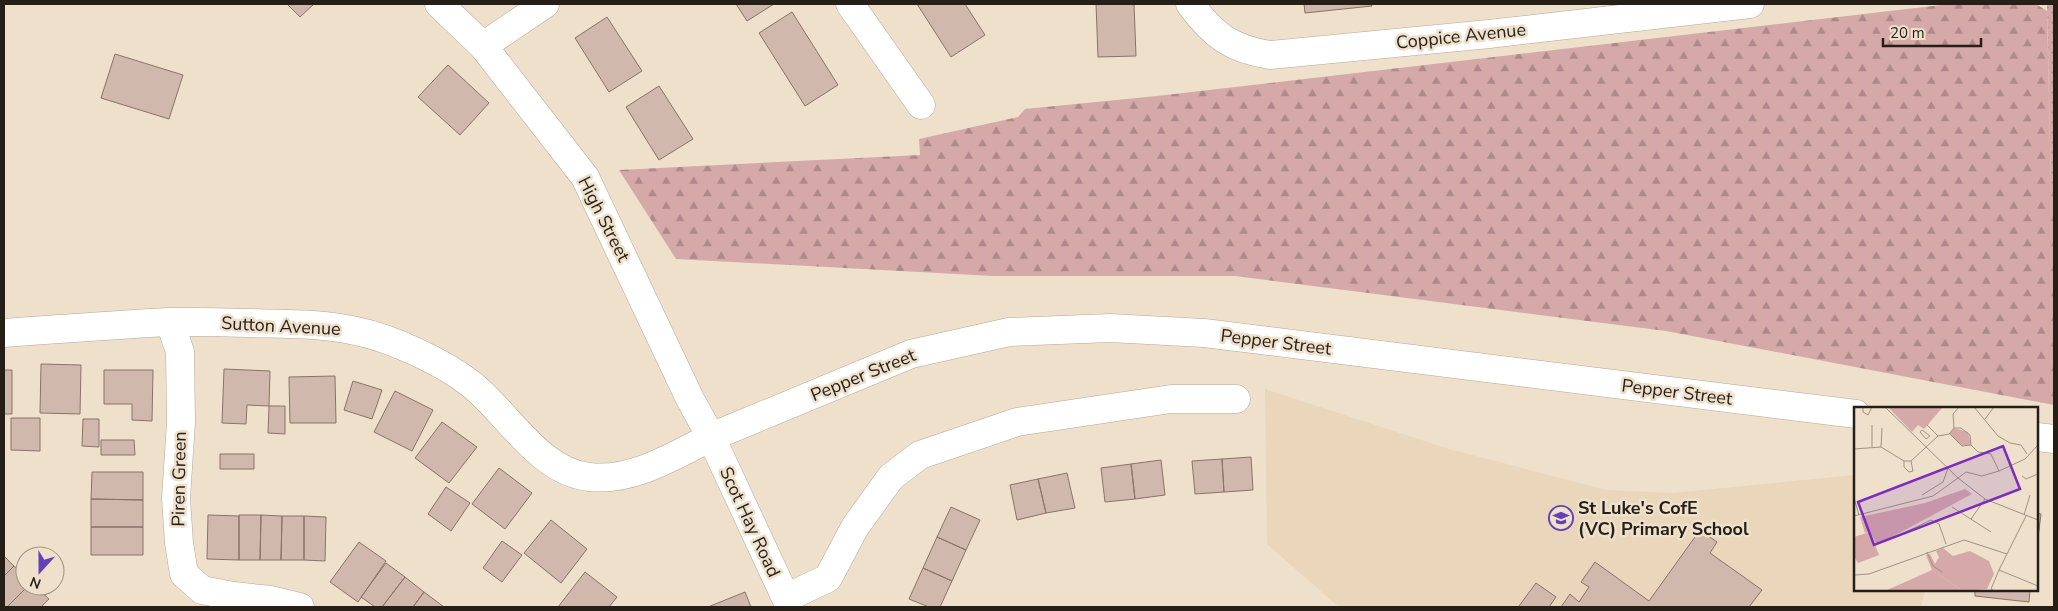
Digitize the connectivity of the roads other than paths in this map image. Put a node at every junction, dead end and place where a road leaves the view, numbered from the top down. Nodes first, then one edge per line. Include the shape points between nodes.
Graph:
1 (439, 4) edge
2 (545, 4) edge
3 (850, 4) edge
4 (1190, 4) edge
5 (1750, 4) edge
6 (483, 46) junction
7 (921, 105) dead end
8 (170, 322) junction
9 (4, 333) edge
10 (1236, 399) dead end
11 (1854, 414) edge
12 (711, 437) junction
13 (2038, 437) edge
14 (2054, 439) edge
15 (788, 603) edge
16 (300, 607) edge

1 - 6 street, High Street
2 - 6 street
3 - 7 street
4 - 5 street, Coppice Avenue via 1210,29 1222,38 1254,52 1270,55
6 - 12 street, High Street via 584,177
8 - 9 street, Sutton Avenue
8 - 12 street, Sutton Avenue via 317,324 358,331 402,346 470,383 550,463 590,478 631,474
8 - 16 street, Piren Green via 180,352 181,422 176,498 184,574 202,590
10 - 15 street via 1171,399 1017,422 920,455 891,477 855,527 828,578
11 - 12 street, Pepper Street via 1204,333 1110,328 1009,332 911,354
12 - 15 street, Scot Hay Road
13 - 14 street

